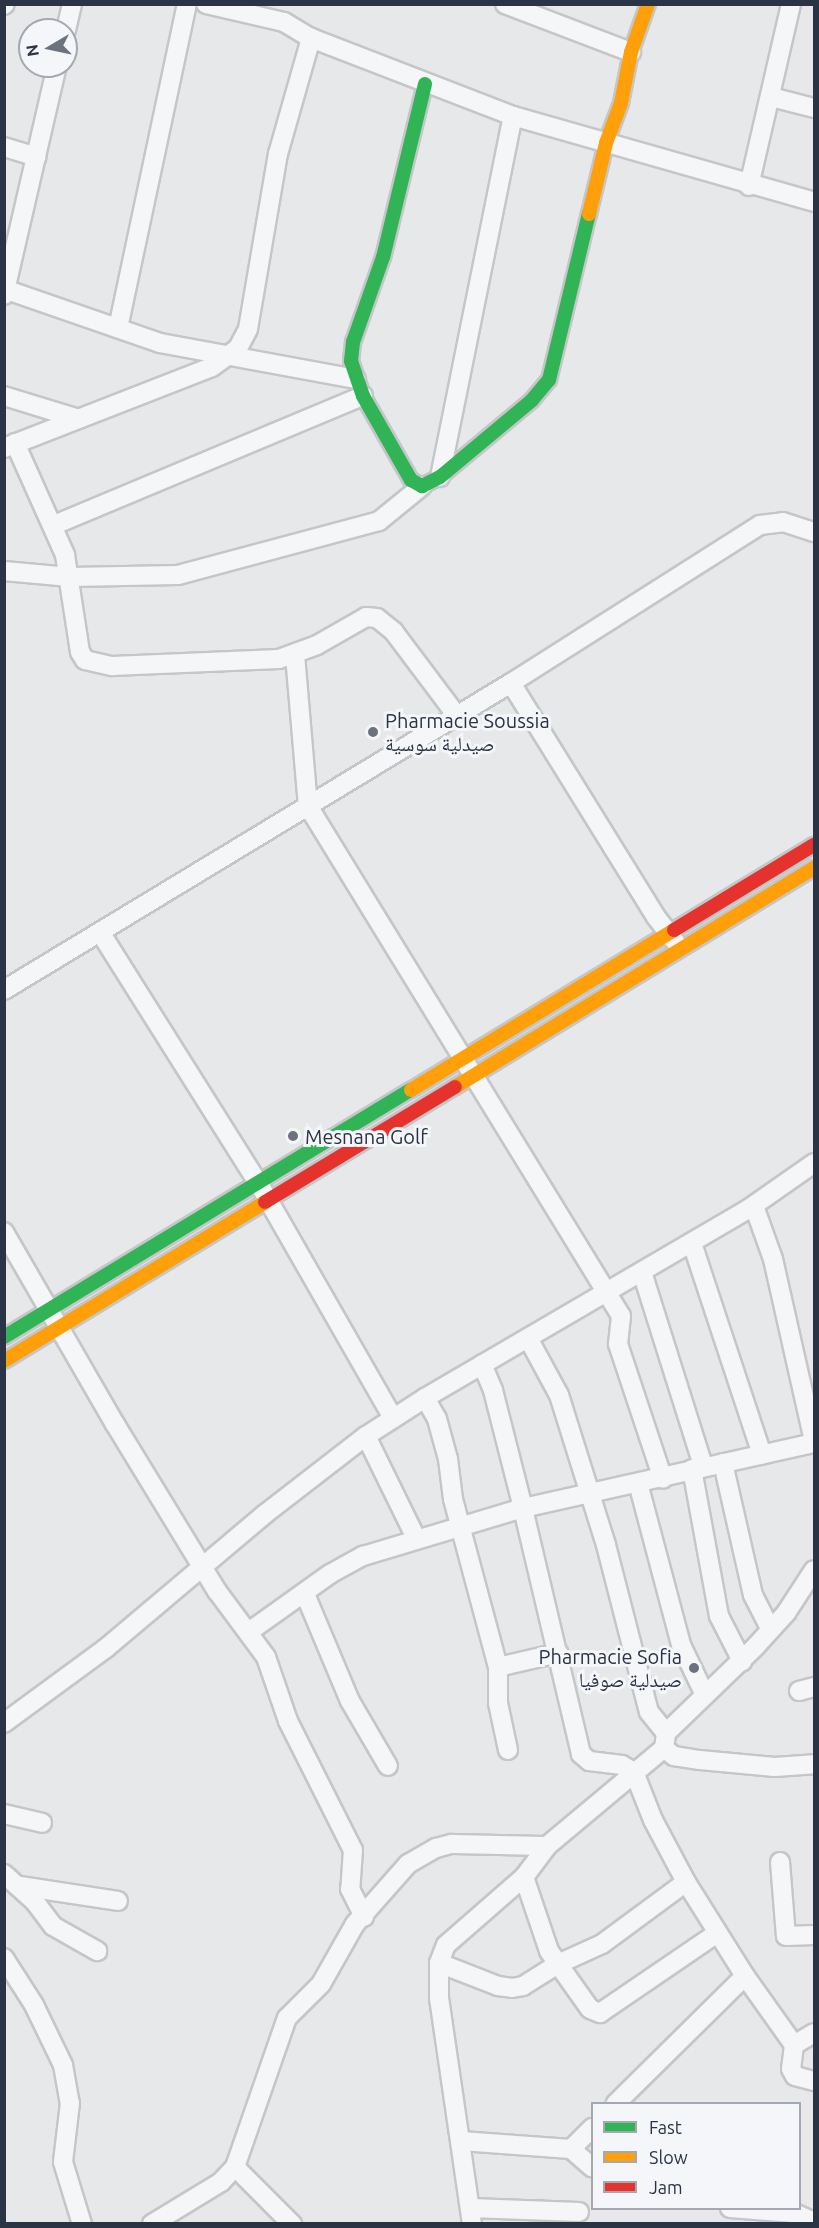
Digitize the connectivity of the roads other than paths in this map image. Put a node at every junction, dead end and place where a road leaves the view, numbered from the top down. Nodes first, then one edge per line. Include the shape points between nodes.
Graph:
1 (187, 4) edge
2 (206, 4) edge
3 (505, 4) edge
4 (648, 4) edge
5 (791, 4) edge
6 (237, 7) edge
7 (528, 8) edge
8 (310, 38) junction
9 (631, 52) junction
10 (54, 78) edge
11 (425, 84) junction
12 (771, 98) junction
13 (814, 108) edge
14 (513, 116) junction
15 (606, 143) junction
16 (4, 147) edge
17 (36, 157) junction
18 (749, 186) junction
19 (814, 202) edge
20 (6, 293) edge
21 (118, 328) junction
22 (230, 357) junction
23 (359, 387) junction
24 (4, 396) edge
25 (79, 419) junction
26 (10, 445) edge
27 (440, 477) junction
28 (422, 486) junction
29 (54, 525) junction
30 (814, 532) edge
31 (4, 571) edge
32 (70, 577) junction
33 (295, 655) junction
34 (511, 683) junction
35 (457, 716) junction
36 (308, 806) junction
37 (814, 845) edge
38 (814, 868) edge
39 (100, 932) junction
40 (669, 934) junction
41 (684, 947) junction
42 (4, 990) edge
43 (465, 1058) junction
44 (476, 1074) junction
45 (814, 1163) edge
46 (264, 1191) junction
47 (754, 1206) junction
48 (4, 1232) edge
49 (692, 1243) junction
50 (642, 1272) junction
51 (606, 1292) junction
52 (51, 1309) junction
53 (61, 1327) junction
54 (4, 1337) edge
55 (528, 1338) junction
56 (4, 1361) edge
57 (482, 1364) junction
58 (425, 1398) junction
59 (393, 1418) junction
60 (366, 1437) junction
61 (814, 1442) edge
62 (762, 1455) junction
63 (723, 1462) junction
64 (698, 1467) junction
65 (663, 1479) junction
66 (638, 1483) junction
67 (591, 1491) junction
68 (524, 1508) junction
69 (463, 1526) junction
70 (416, 1538) junction
71 (203, 1568) junction
72 (814, 1570) edge
73 (305, 1594) junction
74 (770, 1628) junction
75 (250, 1631) junction
76 (558, 1653) junction
77 (742, 1661) junction
78 (498, 1667) junction
79 (705, 1695) junction
80 (7, 1717) edge
81 (665, 1740) junction
82 (508, 1750) dead end
83 (814, 1764) edge
84 (388, 1766) dead end
85 (634, 1772) junction
86 (4, 1814) edge
87 (42, 1823) dead end
88 (547, 1846) junction
89 (780, 1862) dead end
90 (4, 1874) edge
91 (524, 1877) junction
92 (686, 1882) junction
93 (20, 1886) junction
94 (118, 1901) dead end
95 (364, 1917) junction
96 (716, 1934) junction
97 (814, 1935) edge
98 (97, 1951) dead end
99 (4, 1958) edge
100 (439, 1963) junction
101 (558, 1964) junction
102 (745, 1976) junction
103 (814, 2033) edge
104 (795, 2045) junction
105 (814, 2082) edge
106 (616, 2102) edge
107 (591, 2129) edge
108 (461, 2141) junction
109 (571, 2149) junction
110 (591, 2166) edge
111 (235, 2167) junction
112 (756, 2210) edge
113 (579, 2212) dead end
114 (472, 2216) edge
115 (814, 2222) edge
116 (82, 2223) edge
117 (152, 2223) edge
118 (292, 2223) edge

1 - 21 street
2 - 6 street
3 - 7 street
4 - 9 main road
5 - 12 street
6 - 8 street via 284,22
7 - 9 street
8 - 11 street
8 - 22 street via 276,164 248,329
9 - 15 main road via 621,103
10 - 17 street
11 - 14 street
11 - 23 main road via 383,257 353,342 351,361
12 - 13 street
12 - 18 street
14 - 15 street
14 - 27 street
15 - 18 street
15 - 27 main road via 549,381 532,400
16 - 17 street
17 - 20 street
18 - 19 street
20 - 21 street
21 - 22 street via 160,343
22 - 23 street
22 - 25 street
23 - 28 main road via 411,480
23 - 29 street
24 - 25 street
25 - 26 street
26 - 29 street
27 - 28 main road
28 - 32 street via 379,521 207,568 178,575
29 - 32 street
30 - 34 street via 783,522 760,525
31 - 32 street
32 - 33 street via 80,652 97,666
33 - 35 street via 366,616 377,618 394,632
33 - 36 street
34 - 35 street
34 - 40 street
35 - 36 street
36 - 39 street
36 - 43 street
37 - 40 main road
38 - 41 main road
39 - 42 street
39 - 46 street
40 - 41 street
40 - 43 main road
41 - 44 main road
43 - 44 street
43 - 46 main road
44 - 46 main road
44 - 51 street
45 - 47 street
46 - 52 main road
46 - 53 main road
46 - 59 street
47 - 49 street
47 - 61 street via 773,1259
48 - 52 street
49 - 50 street
49 - 62 street
50 - 51 street
50 - 64 street
51 - 55 street
51 - 65 street via 621,1316 618,1344
52 - 53 street
52 - 54 main road
53 - 56 main road
53 - 71 street
55 - 57 street
55 - 67 street via 559,1395
57 - 58 street
57 - 68 street via 494,1390
58 - 59 street
58 - 69 street via 437,1419 453,1499
59 - 60 street
60 - 70 street
60 - 71 street via 265,1514
61 - 62 street
62 - 63 street
63 - 64 street
63 - 74 street via 753,1595
64 - 65 street
64 - 77 street via 719,1616
65 - 66 street
66 - 67 street
66 - 79 street via 681,1645
67 - 68 street
67 - 81 street via 649,1712
68 - 69 street
68 - 76 street
69 - 70 street
69 - 78 street via 470,1572
70 - 73 street via 363,1556 330,1574
71 - 75 street
71 - 80 street
72 - 74 street via 786,1612
73 - 75 street
73 - 84 street via 350,1701
74 - 77 street
75 - 95 street via 266,1657 288,1721 353,1850 350,1889
76 - 78 street
76 - 85 street via 581,1754 589,1761 622,1765
77 - 79 street
78 - 82 street via 498,1703
79 - 81 street
81 - 83 street via 674,1756 775,1767
81 - 85 street
85 - 88 street
85 - 92 street via 653,1820
86 - 87 street
88 - 91 street
88 - 95 street via 465,1843 436,1848 408,1864
89 - 97 street via 786,1936
90 - 93 street
91 - 100 street via 460,1930 446,1945
91 - 101 street via 549,1951
92 - 96 street
92 - 101 street via 602,1944
93 - 94 street
93 - 98 street via 53,1926
95 - 111 street via 355,1924 331,1971 287,2018
96 - 101 street via 600,2013 590,2009
96 - 102 street
99 - 116 street via 34,2005 63,2065 70,2103 63,2162
100 - 101 street via 512,1988 524,1986
100 - 108 street via 439,1999
102 - 104 street
102 - 106 street
103 - 104 street
104 - 105 street via 791,2069 795,2076
107 - 109 street
108 - 109 street
108 - 114 street
109 - 110 street
111 - 117 street via 221,2182
111 - 118 street
112 - 115 street via 794,2213
113 - 114 street

